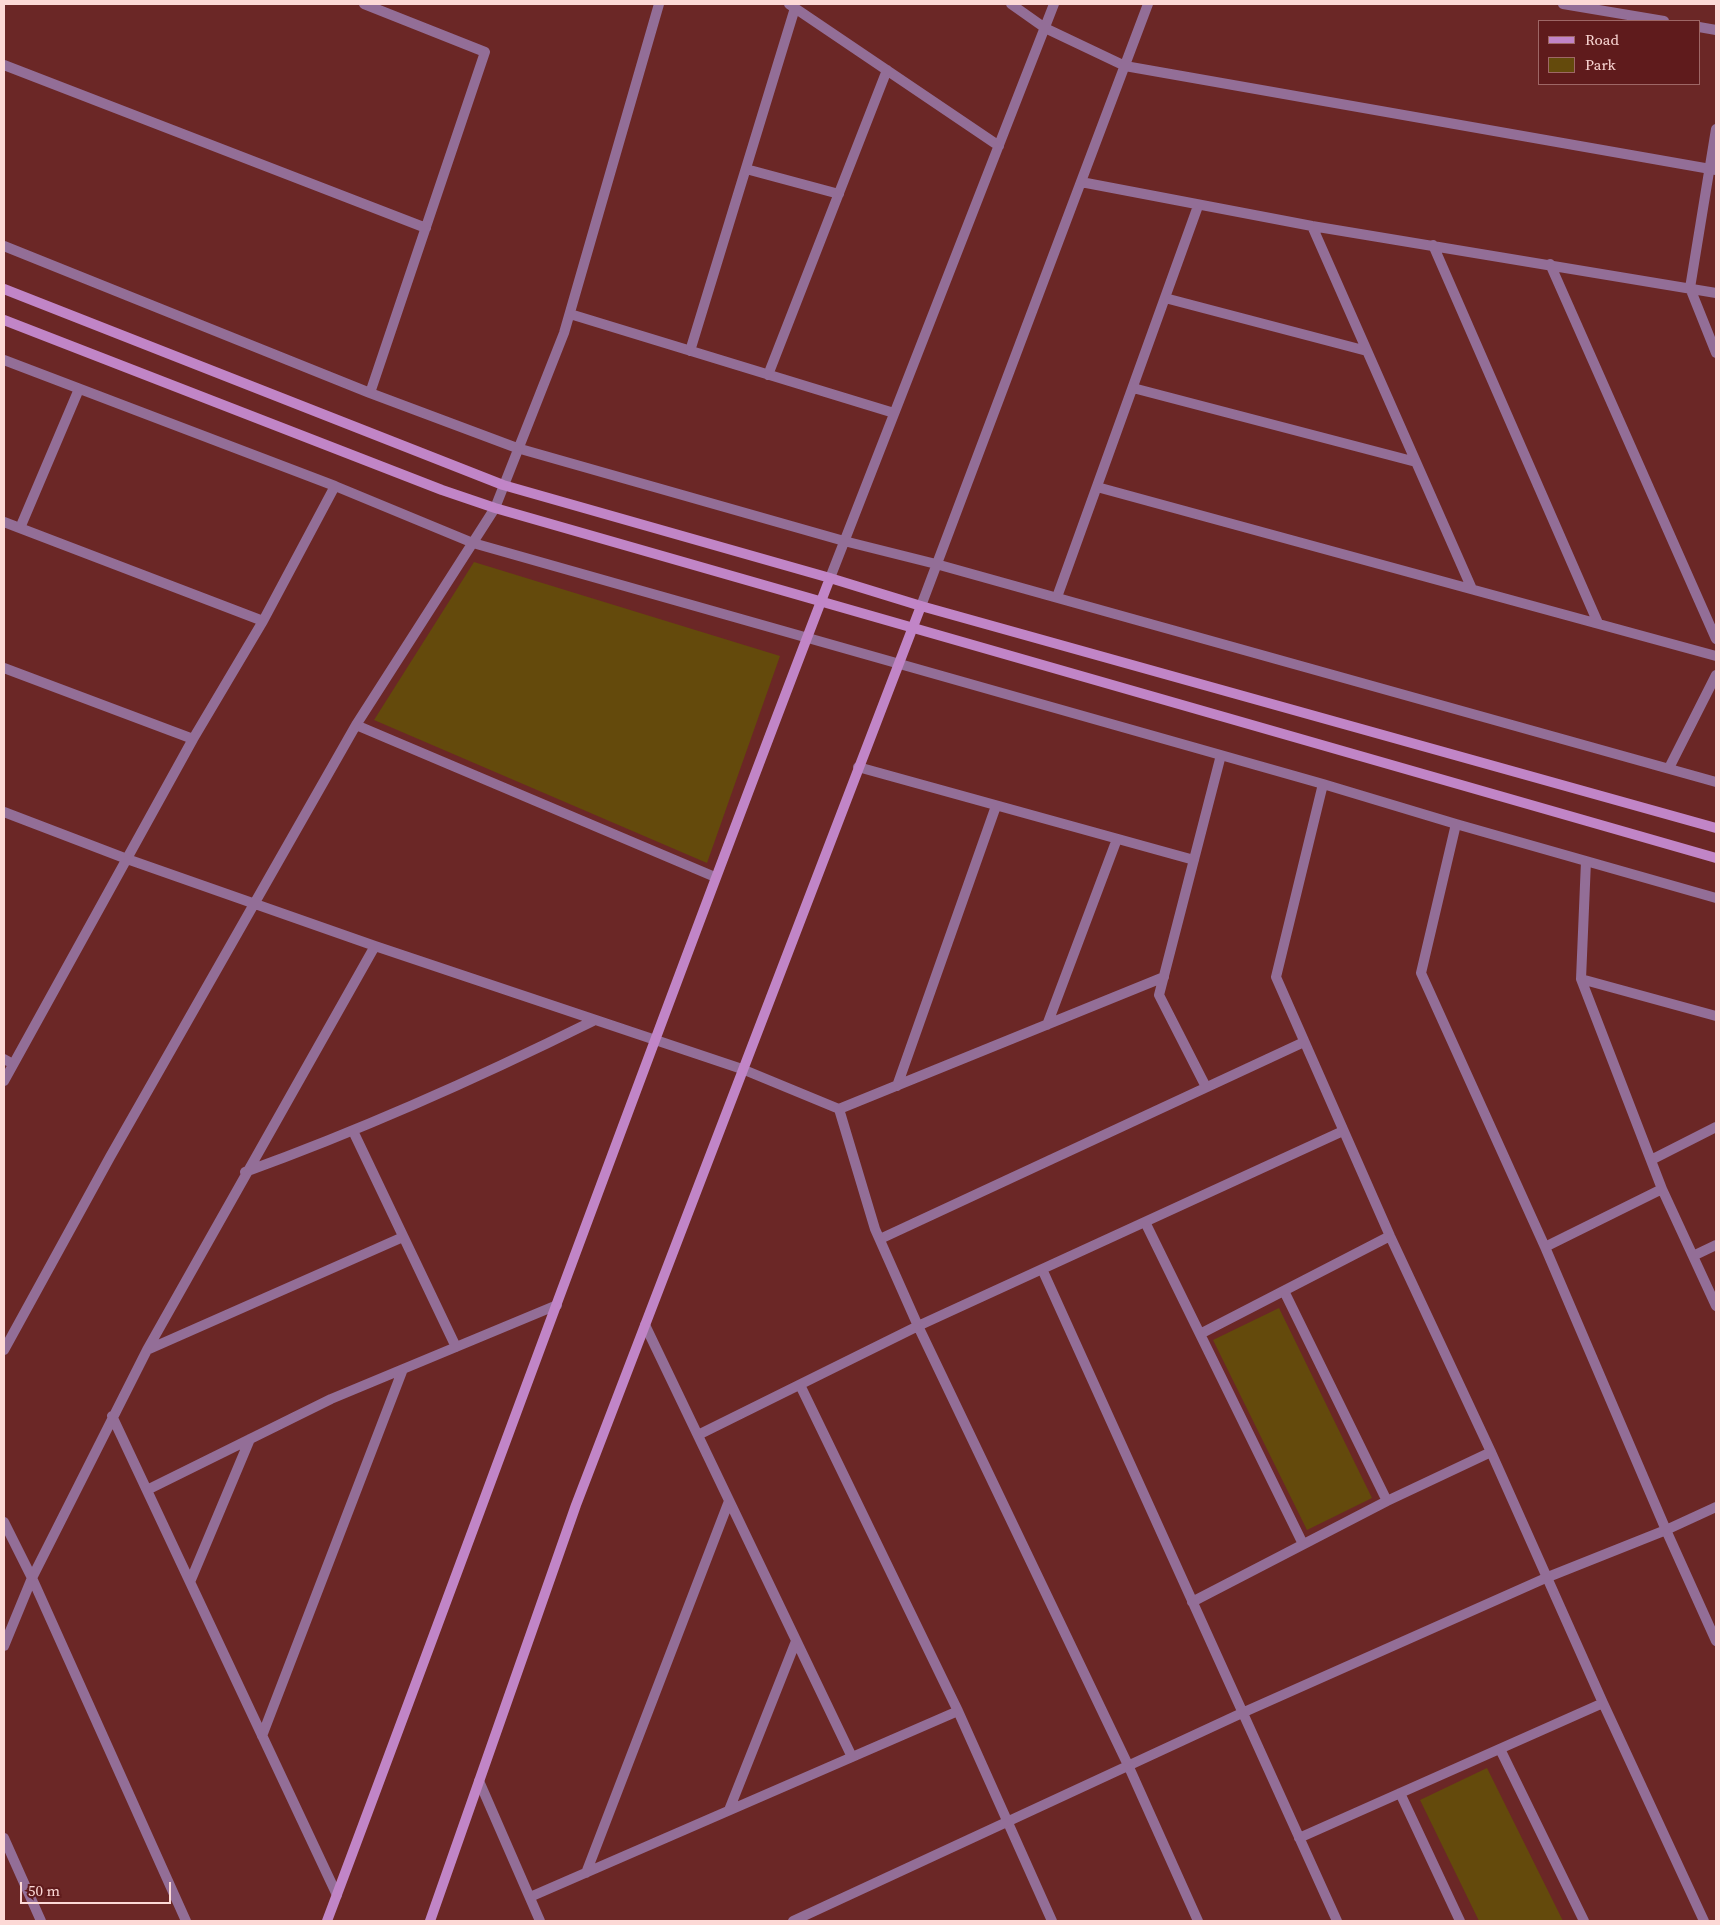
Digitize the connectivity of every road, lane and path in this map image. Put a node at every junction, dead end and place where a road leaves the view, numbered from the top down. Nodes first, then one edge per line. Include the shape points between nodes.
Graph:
1 (364, 4) edge
2 (659, 4) edge
3 (1011, 4) edge
4 (1054, 4) edge
5 (1148, 4) edge
6 (1563, 4) edge
7 (792, 6) edge
8 (1658, 20) edge
9 (1700, 27) edge
10 (1045, 28) junction
11 (1716, 30) edge
12 (4, 65) edge
13 (1125, 66) junction
14 (887, 70) junction
15 (1716, 129) edge
16 (999, 146) junction
17 (746, 168) junction
18 (1713, 170) edge
19 (1081, 182) junction
20 (839, 194) junction
21 (1198, 206) junction
22 (1312, 226) junction
23 (426, 228) junction
24 (1434, 245) junction
25 (4, 246) edge
26 (1550, 264) junction
27 (1690, 288) junction
28 (4, 289) edge
29 (1716, 293) edge
30 (1165, 298) junction
31 (570, 314) junction
32 (4, 320) edge
33 (690, 351) junction
34 (1367, 351) junction
35 (1716, 353) edge
36 (4, 360) edge
37 (768, 375) junction
38 (1133, 388) junction
39 (80, 389) junction
40 (370, 393) junction
41 (894, 413) junction
42 (517, 448) junction
43 (1416, 462) junction
44 (503, 484) junction
45 (335, 486) junction
46 (1097, 487) junction
47 (495, 508) junction
48 (4, 522) edge
49 (20, 528) junction
50 (844, 541) junction
51 (473, 543) junction
52 (936, 564) junction
53 (830, 578) junction
54 (1472, 589) junction
55 (1057, 597) junction
56 (821, 601) junction
57 (921, 606) junction
58 (263, 621) junction
59 (1598, 622) junction
60 (912, 628) junction
61 (807, 638) junction
62 (1716, 639) edge
63 (1716, 656) edge
64 (898, 664) junction
65 (4, 668) edge
66 (1716, 675) edge
67 (356, 724) junction
68 (193, 739) junction
69 (1221, 755) junction
70 (858, 767) junction
71 (1669, 768) junction
72 (1716, 782) edge
73 (1324, 784) junction
74 (996, 806) junction
75 (5, 816) edge
76 (1456, 824) junction
77 (1716, 828) edge
78 (1117, 839) junction
79 (1716, 858) edge
80 (127, 859) junction
81 (1194, 860) junction
82 (1586, 861) junction
83 (715, 877) junction
84 (1716, 898) edge
85 (254, 903) junction
86 (374, 946) junction
87 (1164, 977) junction
88 (1581, 979) junction
89 (1716, 1016) edge
90 (594, 1021) junction
91 (1047, 1025) junction
92 (654, 1040) junction
93 (1304, 1042) junction
94 (9, 1062) edge
95 (742, 1069) junction
96 (4, 1082) edge
97 (897, 1086) junction
98 (1206, 1087) junction
99 (839, 1109) junction
100 (1716, 1127) edge
101 (1343, 1131) junction
102 (352, 1132) junction
103 (1651, 1160) junction
104 (245, 1172) junction
105 (1662, 1189) junction
106 (1145, 1222) junction
107 (1390, 1236) junction
108 (403, 1237) junction
109 (880, 1239) junction
110 (1716, 1245) edge
111 (1546, 1246) junction
112 (1693, 1256) junction
113 (1042, 1269) junction
114 (1284, 1291) junction
115 (556, 1306) junction
116 (1716, 1306) edge
117 (645, 1325) junction
118 (918, 1326) junction
119 (1200, 1334) junction
120 (456, 1347) junction
121 (4, 1350) edge
122 (147, 1350) junction
123 (403, 1370) junction
124 (800, 1385) junction
125 (112, 1416) junction
126 (698, 1435) junction
127 (250, 1439) junction
128 (1491, 1452) junction
129 (147, 1490) junction
130 (729, 1501) junction
131 (1387, 1501) junction
132 (1716, 1507) edge
133 (4, 1522) edge
134 (1666, 1530) junction
135 (1303, 1544) junction
136 (1548, 1577) junction
137 (32, 1578) junction
138 (190, 1582) junction
139 (1192, 1602) junction
140 (1716, 1640) edge
141 (796, 1641) junction
142 (4, 1646) edge
143 (1603, 1703) junction
144 (958, 1711) junction
145 (1242, 1713) junction
146 (262, 1736) junction
147 (1500, 1749) junction
148 (852, 1757) junction
149 (1128, 1765) junction
150 (479, 1781) junction
151 (1400, 1793) junction
152 (729, 1810) junction
153 (1008, 1823) junction
154 (4, 1838) edge
155 (1299, 1838) junction
156 (586, 1873) junction
157 (337, 1895) junction
158 (530, 1898) junction
159 (1701, 1920) edge
160 (41, 1921) edge
161 (186, 1921) edge
162 (327, 1921) edge
163 (430, 1921) edge
164 (540, 1921) edge
165 (793, 1921) edge
166 (1052, 1921) edge
167 (1198, 1921) edge
168 (1337, 1921) edge
169 (1460, 1921) edge
170 (1584, 1921) edge

1 - 23 street via 485,52
2 - 31 street
3 - 10 street
4 - 10 street
5 - 13 street
6 - 8 street
7 - 14 street
7 - 17 street
9 - 11 street
10 - 13 street
10 - 16 street
12 - 23 street
13 - 18 street
13 - 19 street
14 - 16 street
14 - 20 street
15 - 18 street
16 - 41 street
17 - 20 street
17 - 33 street
18 - 27 street
19 - 21 street
19 - 52 street
20 - 37 street
21 - 22 street
21 - 30 street
22 - 24 street
22 - 34 street
23 - 40 street
24 - 26 street
24 - 59 street
25 - 40 street
26 - 27 street
26 - 62 street
27 - 29 street
27 - 35 street
28 - 44 street
30 - 34 street
30 - 38 street
31 - 33 street
31 - 42 street
32 - 47 street
33 - 37 street
34 - 43 street
36 - 39 street
37 - 41 street
38 - 43 street
38 - 46 street
39 - 45 street
39 - 49 street
40 - 42 street
41 - 50 street
42 - 44 street
42 - 50 street
43 - 54 street
44 - 47 street
44 - 53 street
45 - 51 street
45 - 58 street
46 - 54 street
46 - 55 street
47 - 51 street
47 - 56 street
48 - 49 street
49 - 58 street
50 - 52 street
50 - 53 street
51 - 61 street
51 - 67 street
52 - 55 street
52 - 57 street
53 - 56 street
53 - 57 street
54 - 59 street
55 - 71 street
56 - 60 street
56 - 61 street
57 - 60 street
57 - 77 street
58 - 68 street
59 - 63 street
60 - 64 street
60 - 79 street
61 - 64 street
61 - 83 street
64 - 69 street
64 - 70 street
65 - 68 street
66 - 71 street
67 - 83 street
67 - 85 street
68 - 80 street
69 - 73 street
69 - 81 street
70 - 74 street
70 - 95 street
71 - 72 street
73 - 76 street
73 - 93 street via 1276,977
74 - 78 street
74 - 97 street
75 - 80 street
76 - 82 street
76 - 111 street via 1421,974
78 - 81 street
78 - 91 street
80 - 85 street
80 - 94 street
81 - 87 street
82 - 84 street
82 - 88 street
83 - 92 street
85 - 86 street
85 - 121 street
86 - 90 street
86 - 104 street
87 - 91 street
87 - 98 street via 1160,995
88 - 89 street
88 - 103 street
90 - 92 street
90 - 102 street
91 - 97 street
92 - 95 street
92 - 115 street
93 - 98 street
93 - 101 street
94 - 96 street
95 - 99 street
95 - 117 street
97 - 99 street
98 - 109 street
99 - 109 street
100 - 103 street
101 - 106 street
101 - 107 street
102 - 104 street
102 - 108 street
103 - 105 street
104 - 122 street
105 - 111 street
105 - 112 street
106 - 113 street
106 - 119 street
107 - 114 street
107 - 128 street
108 - 120 street
108 - 122 street
109 - 118 street
110 - 112 street
111 - 134 street
112 - 116 street
113 - 118 street
113 - 139 street
114 - 119 street
114 - 131 street
115 - 120 street
115 - 157 street
117 - 126 street
117 - 150 street via 576,1505
118 - 124 street
118 - 149 street
119 - 135 street
120 - 123 street
122 - 125 street
123 - 127 street via 331,1399
123 - 146 street
124 - 126 street
124 - 144 street
125 - 129 street
125 - 137 street
126 - 130 street
127 - 129 street
127 - 138 street
128 - 131 street
128 - 136 street
129 - 138 street
130 - 141 street
130 - 156 street
131 - 135 street
132 - 134 street
133 - 137 street
134 - 136 street
134 - 140 street
135 - 139 street
136 - 143 street
136 - 145 street
137 - 142 street
137 - 161 street
138 - 146 street
139 - 145 street
141 - 148 street
141 - 152 street
143 - 147 street
143 - 159 street
144 - 148 street
144 - 153 street
145 - 149 street
145 - 155 street
146 - 157 street
147 - 151 street
147 - 170 street
148 - 152 street
149 - 153 street
149 - 167 street
150 - 158 street
150 - 163 street
151 - 155 street
151 - 169 street
152 - 156 street
153 - 165 street
153 - 166 street
154 - 160 street
155 - 168 street
156 - 158 street
157 - 162 street
158 - 164 street

